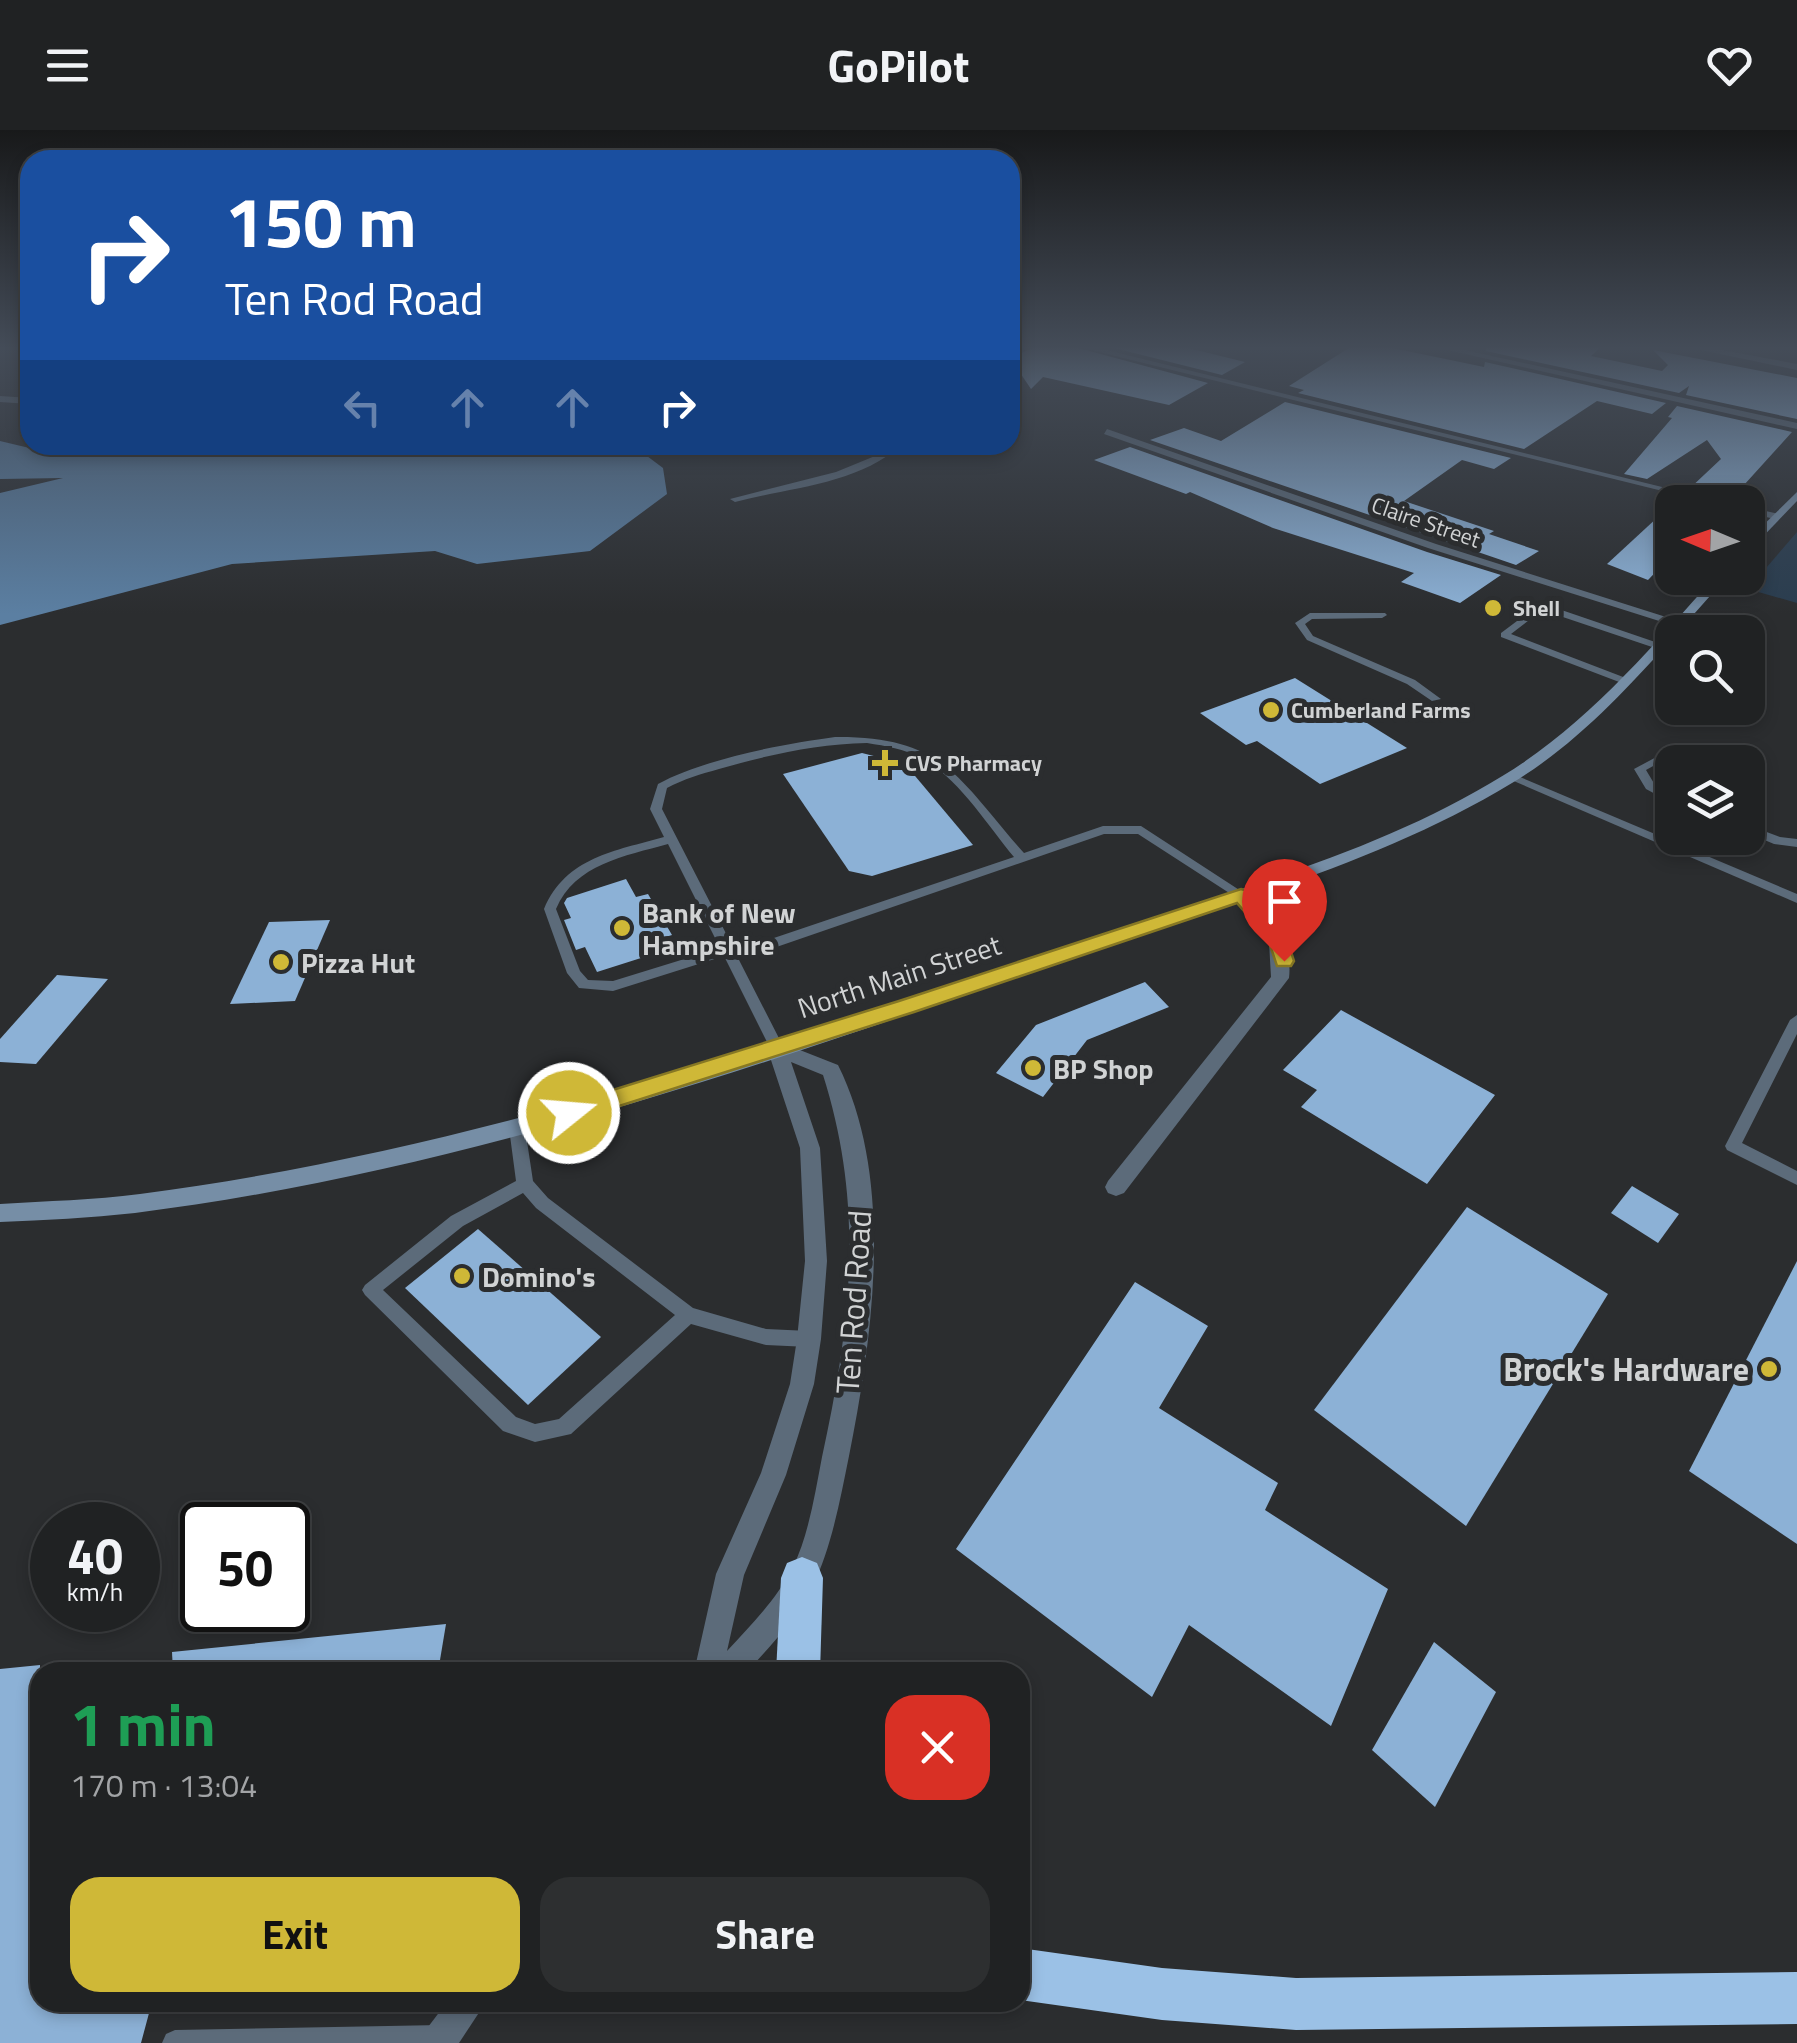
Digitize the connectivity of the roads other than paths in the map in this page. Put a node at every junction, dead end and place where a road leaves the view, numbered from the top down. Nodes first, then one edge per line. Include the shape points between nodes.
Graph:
1 (1116, 435) edge
2 (1444, 435) edge
3 (883, 455) edge
4 (1655, 487) edge
5 (1797, 495) edge
6 (735, 499) dead end
7 (1765, 514) edge
8 (1775, 516) junction
9 (1765, 527) edge
10 (1705, 595) edge
11 (1686, 615) edge
12 (1382, 616) dead end
13 (1655, 616) edge
14 (1655, 645) edge
15 (1655, 649) edge
16 (1627, 682) junction
17 (1436, 699) dead end
18 (1655, 760) edge
19 (1513, 776) junction
20 (1655, 789) edge
21 (1765, 836) edge
22 (672, 839) junction
23 (1797, 843) edge
24 (1022, 858) junction
25 (1241, 895) junction
26 (1797, 899) edge
27 (730, 954) junction
28 (1797, 1020) edge
29 (777, 1048) junction
30 (517, 1128) junction
31 (1797, 1178) edge
32 (525, 1184) junction
33 (1116, 1188) dead end
34 (0, 1212) edge
35 (688, 1315) junction
36 (810, 1339) junction
37 (802, 1578) junction
38 (710, 1662) edge
39 (736, 1662) edge
40 (797, 1662) edge
41 (1030, 1975) edge
42 (1797, 1998) edge
43 (461, 2012) edge
44 (439, 2040) edge
45 (174, 2043) edge

1 - 13 street, Claire Street
2 - 4 street
3 - 6 street via 848,474
5 - 8 main road
7 - 8 street
8 - 9 main road
10 - 11 main road, North Main Street
12 - 17 lane via 1328,614 1300,624 1310,638
14 - 16 lane via 1541,606 1504,635
15 - 16 main road, North Main Street
16 - 19 main road, North Main Street
18 - 20 lane via 1640,769
19 - 25 main road, North Main Street via 1390,840
19 - 26 lane
21 - 23 lane
22 - 24 lane via 656,797 677,778 783,748 859,741 928,757
22 - 27 lane
22 - 27 lane via 598,862 562,884 550,910 574,974 584,985 613,986
24 - 25 lane via 1103,830 1140,830
24 - 27 lane
25 - 29 main road, North Main Street
25 - 33 street via 1278,938 1280,978
27 - 29 lane
28 - 31 lane via 1733,1146
29 - 30 main road, North Main Street
29 - 36 street, Ten Rod Road via 810,1148 816,1262
29 - 37 street, Ten Rod Road via 831,1070 852,1132 861,1192 858,1331 826,1505
30 - 32 lane
30 - 34 main road, North Main Street via 284,1180 142,1202
32 - 35 lane
32 - 35 lane via 457,1222 371,1290 510,1424 535,1433 564,1427
35 - 36 lane via 766,1337
36 - 38 street, Ten Rod Road via 774,1474 730,1574
37 - 39 street, Ten Rod Road
37 - 40 highway
41 - 42 highway via 1296,2004
43 - 44 street
44 - 45 lane

